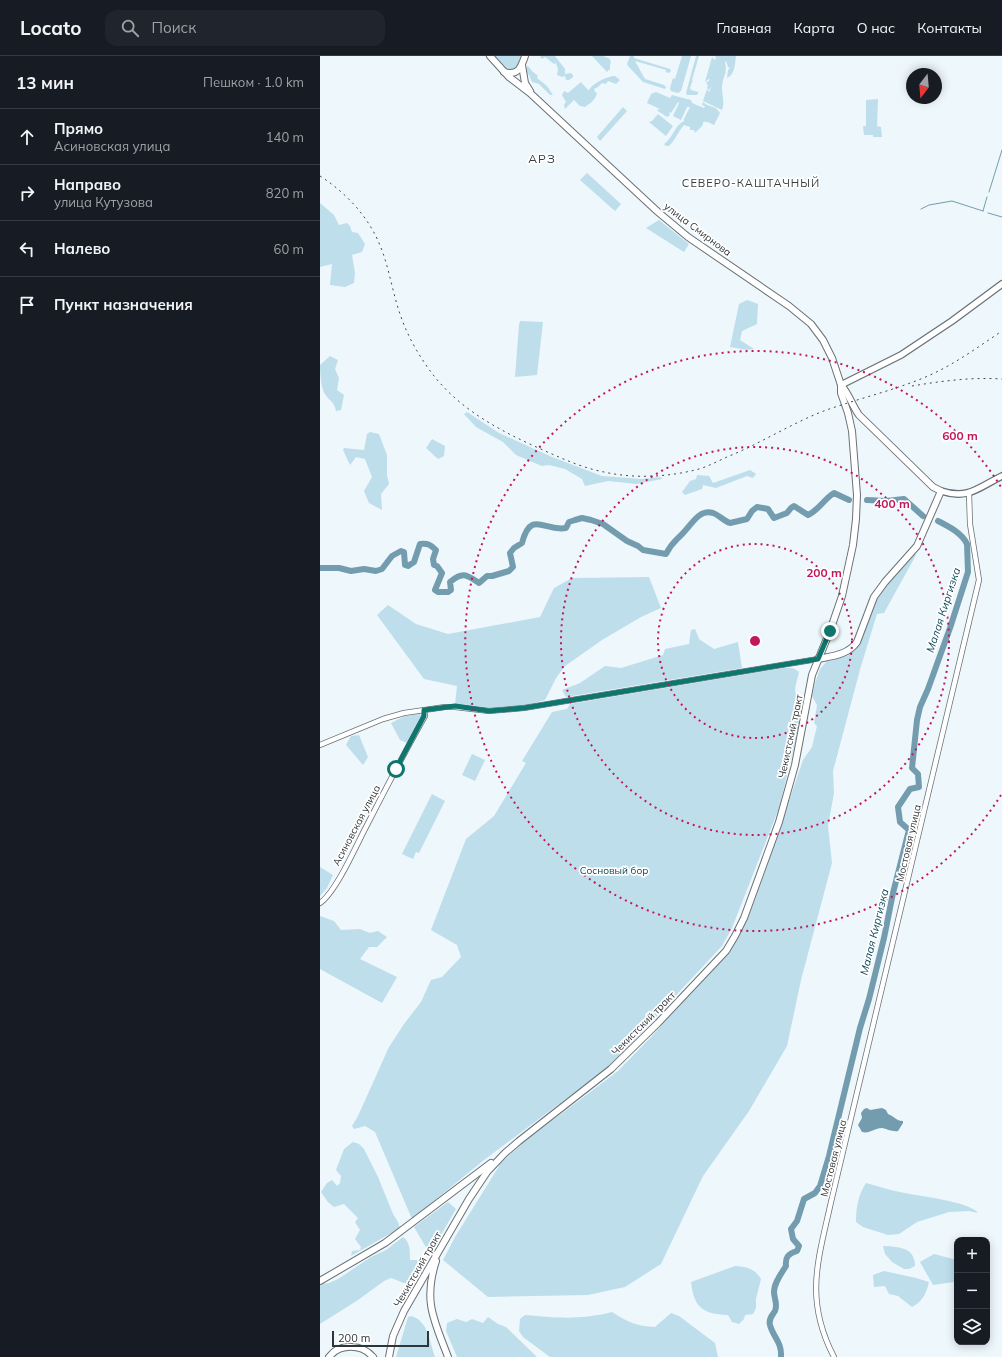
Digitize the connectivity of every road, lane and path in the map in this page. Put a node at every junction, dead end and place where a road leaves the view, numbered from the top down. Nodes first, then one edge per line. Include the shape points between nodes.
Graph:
1 (490, 56) edge
2 (524, 59) edge
3 (504, 72) junction
4 (530, 93) junction
5 (1002, 284) edge
6 (841, 385) junction
7 (864, 421) junction
8 (852, 431) junction
9 (1002, 476) edge
10 (941, 491) junction
11 (969, 493) junction
12 (818, 659) junction
13 (424, 710) junction
14 (320, 745) edge
15 (320, 903) edge
16 (505, 1153) junction
17 (439, 1252) junction
18 (320, 1281) edge
19 (329, 1357) edge
20 (374, 1357) edge
21 (390, 1357) edge
22 (448, 1357) edge
23 (834, 1357) edge

1 - 3 main road, улица Смирнова
2 - 3 main road via 514,73
2 - 4 main road, улица Смирнова via 525,83
3 - 4 main road, улица Смирнова
4 - 6 main road, улица Смирнова via 688,237 811,324 826,345
5 - 6 main road via 901,355
6 - 7 main road
6 - 8 main road, Чекистский тракт
7 - 8 main road via 855,423
7 - 10 main road via 933,487
8 - 12 main road, Чекистский тракт via 857,495 853,545 842,596
9 - 11 main road
10 - 11 main road
10 - 12 main road via 917,546 874,597 857,642 847,652
11 - 23 street, Мостовая улица via 970,524 979,580 816,1270 819,1321
12 - 13 street via 524,708 489,711 455,706
12 - 16 main road, Чекистский тракт via 812,675 795,765 779,822 744,918 726,951 611,1069
13 - 14 street via 383,719
13 - 15 street, Асиновская улица via 424,716 351,855 332,890
16 - 17 main road, Чекистский тракт via 487,1172
16 - 18 main road via 385,1243
17 - 21 main road, Чекистский тракт via 397,1325
17 - 22 main road via 430,1280 430,1308
19 - 20 main road via 341,1348 354,1346

